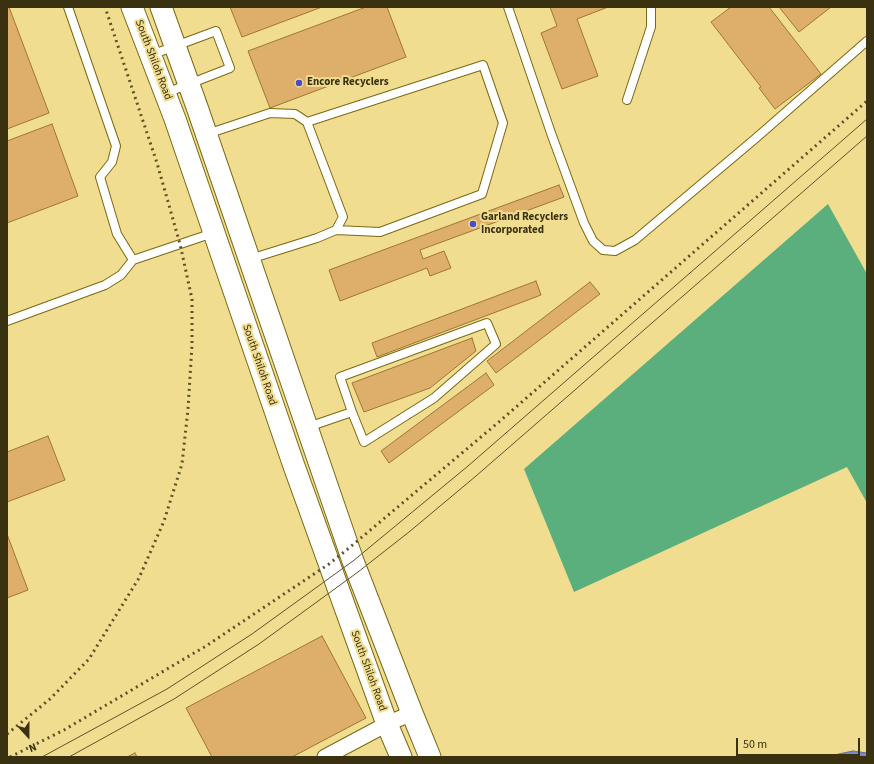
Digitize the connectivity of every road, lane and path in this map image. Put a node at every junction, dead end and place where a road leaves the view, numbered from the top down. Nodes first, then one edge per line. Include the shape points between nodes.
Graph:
1 (68, 7) edge
2 (132, 7) edge
3 (161, 7) edge
4 (508, 7) edge
5 (651, 7) edge
6 (867, 41) edge
7 (175, 47) junction
8 (151, 55) junction
9 (189, 84) junction
10 (165, 93) junction
11 (627, 100) dead end
12 (307, 122) junction
13 (206, 134) junction
14 (336, 230) junction
15 (214, 233) junction
16 (249, 259) junction
17 (133, 260) junction
18 (7, 321) edge
19 (352, 412) junction
20 (307, 427) junction
21 (412, 713) junction
22 (387, 724) junction
23 (325, 757) edge
24 (402, 757) edge
25 (430, 757) edge

1 - 17 lane via 116,146 112,162 100,177 117,234
2 - 8 main road, South Shiloh Road
3 - 7 main road
4 - 6 lane via 584,223 593,241 603,250 609,251 616,251 634,240
5 - 11 lane via 650,27
7 - 8 lane
7 - 9 main road
7 - 9 lane via 216,31 230,68
8 - 10 main road, South Shiloh Road
9 - 10 lane
9 - 13 main road
10 - 15 main road, South Shiloh Road
12 - 13 lane via 295,114 270,113
12 - 14 lane via 343,217
12 - 14 lane via 483,65 503,123 482,194 380,232
13 - 16 main road
14 - 16 lane
15 - 17 lane
15 - 22 main road, South Shiloh Road
16 - 20 main road
17 - 18 lane via 121,275 105,285
19 - 19 lane via 364,442 434,398 496,344 487,323 340,377
19 - 20 lane
20 - 21 main road via 353,561
21 - 22 street
21 - 25 main road
22 - 23 street
22 - 24 main road, South Shiloh Road

